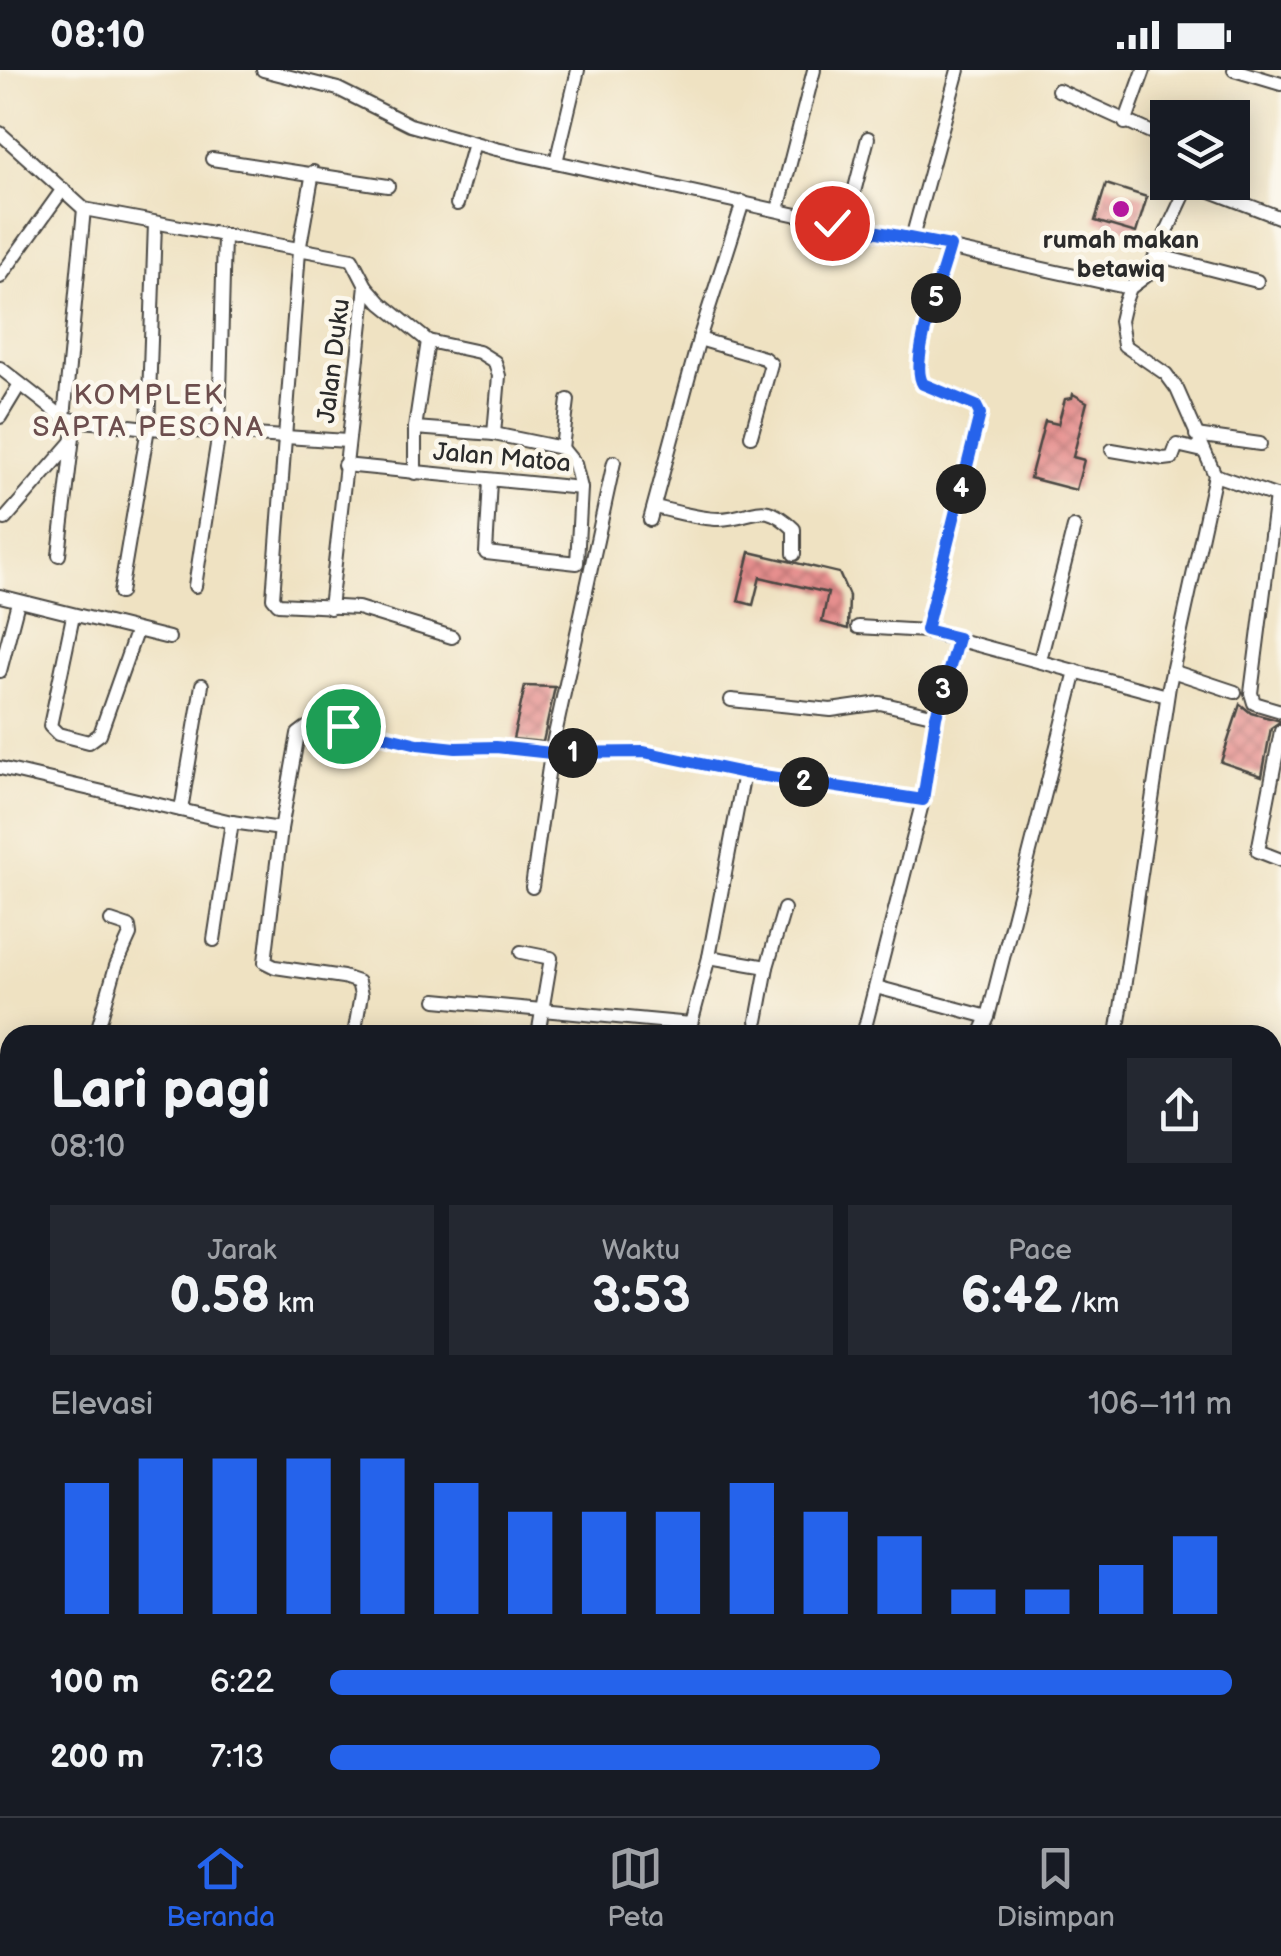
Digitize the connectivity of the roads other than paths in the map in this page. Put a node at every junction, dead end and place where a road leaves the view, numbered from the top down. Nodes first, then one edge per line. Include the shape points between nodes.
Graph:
1 (263, 70) edge
2 (578, 70) edge
3 (814, 70) edge
4 (958, 70) edge
5 (1144, 70) edge
6 (1235, 70) edge
7 (1281, 84) edge
8 (1058, 90) dead end
9 (1126, 123) junction
10 (0, 133) edge
11 (1150, 133) edge
12 (868, 138) dead end
13 (474, 143) junction
14 (212, 159) dead end
15 (556, 162) junction
16 (313, 172) junction
17 (388, 186) dead end
18 (63, 189) junction
19 (1182, 200) edge
20 (1234, 200) edge
21 (744, 202) junction
22 (458, 204) dead end
23 (84, 208) junction
24 (778, 210) junction
25 (1281, 218) edge
26 (155, 223) junction
27 (844, 226) junction
28 (224, 236) junction
29 (912, 238) junction
30 (950, 246) junction
31 (298, 251) junction
32 (1156, 255) junction
33 (0, 278) edge
34 (1257, 280) dead end
35 (366, 286) junction
36 (1130, 288) junction
37 (699, 339) junction
38 (428, 341) junction
39 (0, 368) edge
40 (20, 384) junction
41 (568, 400) dead end
42 (0, 417) edge
43 (70, 419) junction
44 (148, 428) junction
45 (414, 428) junction
46 (220, 432) junction
47 (494, 434) junction
48 (283, 435) junction
49 (1196, 435) junction
50 (752, 436) dead end
51 (72, 441) junction
52 (347, 441) junction
53 (1260, 444) dead end
54 (562, 448) junction
55 (1112, 450) dead end
56 (1203, 451) junction
57 (614, 462) dead end
58 (344, 466) junction
59 (414, 473) junction
60 (1215, 475) junction
61 (490, 481) junction
62 (581, 492) junction
63 (1279, 497) edge
64 (5, 520) dead end
65 (1074, 527) dead end
66 (794, 554) dead end
67 (60, 555) dead end
68 (196, 586) dead end
69 (120, 593) dead end
70 (0, 596) edge
71 (18, 602) junction
72 (330, 608) junction
73 (73, 616) junction
74 (858, 627) dead end
75 (926, 630) junction
76 (136, 632) junction
77 (452, 637) dead end
78 (168, 638) dead end
79 (958, 638) junction
80 (1040, 660) junction
81 (1076, 671) junction
82 (1172, 671) junction
83 (0, 672) edge
84 (202, 685) dead end
85 (1235, 692) dead end
86 (1167, 696) junction
87 (731, 700) dead end
88 (1281, 711) edge
89 (936, 716) junction
90 (1281, 731) edge
91 (551, 753) junction
92 (0, 768) edge
93 (744, 773) junction
94 (1275, 788) edge
95 (923, 800) junction
96 (181, 810) junction
97 (232, 822) junction
98 (281, 830) junction
99 (1281, 860) edge
100 (532, 887) dead end
101 (784, 909) dead end
102 (111, 920) dead end
103 (214, 940) dead end
104 (521, 952) dead end
105 (709, 958) junction
106 (767, 966) junction
107 (876, 987) junction
108 (436, 1000) dead end
109 (543, 1010) junction
110 (988, 1018) junction
111 (757, 1021) dead end
112 (99, 1025) edge
113 (356, 1025) edge
114 (540, 1025) edge
115 (866, 1025) edge
116 (985, 1025) edge
117 (1118, 1025) edge

1 - 13 street via 338,89 410,125
2 - 15 street
3 - 24 street
4 - 29 street
5 - 9 street
6 - 7 street
8 - 9 street
9 - 11 street
10 - 18 street
12 - 27 street
13 - 15 street
13 - 22 street
14 - 16 street
15 - 21 street
16 - 17 street
16 - 31 street
18 - 23 street
18 - 33 street
19 - 32 street
20 - 25 street
21 - 24 street
21 - 37 street
23 - 26 street
23 - 43 street
24 - 27 street
26 - 28 street
26 - 44 street
27 - 29 street
28 - 31 street
28 - 46 street
29 - 30 street
30 - 36 street
30 - 75 street via 919,378 980,414
31 - 35 street via 352,259
31 - 48 street
32 - 34 street
32 - 36 street via 1146,276
35 - 38 street
35 - 52 street, Jalan Duku
36 - 49 street via 1120,321 1124,345 1166,374
37 - 50 street via 772,364
37 - 66 street via 652,514 723,519 771,511 794,529
38 - 45 street
38 - 47 street via 494,362
39 - 40 street
40 - 42 street
40 - 43 street
41 - 54 street
43 - 44 street
43 - 51 street
44 - 46 street
44 - 69 street
45 - 47 street, Jalan Matoa
45 - 59 street
46 - 48 street
46 - 68 street
47 - 54 street, Jalan Matoa
48 - 52 street
48 - 72 street via 272,598
49 - 53 street
49 - 56 street
51 - 64 street
51 - 67 street
52 - 58 street, Jalan Duku
54 - 62 street, Jalan Matoa via 575,464
55 - 56 street via 1164,459 1172,458 1177,445
56 - 60 street
57 - 91 street
58 - 59 street, Jalan Matoa
58 - 72 street, Jalan Duku
59 - 61 street, Jalan Matoa
60 - 63 street
60 - 82 street
61 - 62 street, Jalan Matoa
61 - 62 street via 485,550 492,556 577,564
63 - 88 street via 1252,693 1254,703
65 - 80 street
70 - 71 street
71 - 73 street
71 - 83 street
72 - 77 street via 358,608
73 - 76 street
73 - 76 street via 50,726 89,742 100,734
74 - 75 street
75 - 79 street
76 - 78 street
79 - 80 street
79 - 89 street
80 - 81 street
81 - 86 street
81 - 110 street
82 - 85 street
82 - 86 street
84 - 96 street
86 - 117 street
87 - 89 street via 831,710 880,703
89 - 95 street
90 - 94 street
91 - 93 street via 644,752
91 - 98 street via 418,744 343,726 306,728 295,740
91 - 100 street
92 - 96 street
93 - 95 street
93 - 105 street
94 - 99 street via 1258,851
95 - 107 street
96 - 97 street
97 - 98 street
97 - 103 street
98 - 113 street via 264,962 358,982
101 - 106 street
102 - 112 street via 129,927 130,936
104 - 109 street via 551,958
105 - 106 street
105 - 109 street via 689,1025
106 - 111 street
107 - 110 street
107 - 115 street
108 - 109 street
109 - 114 street
110 - 116 street

